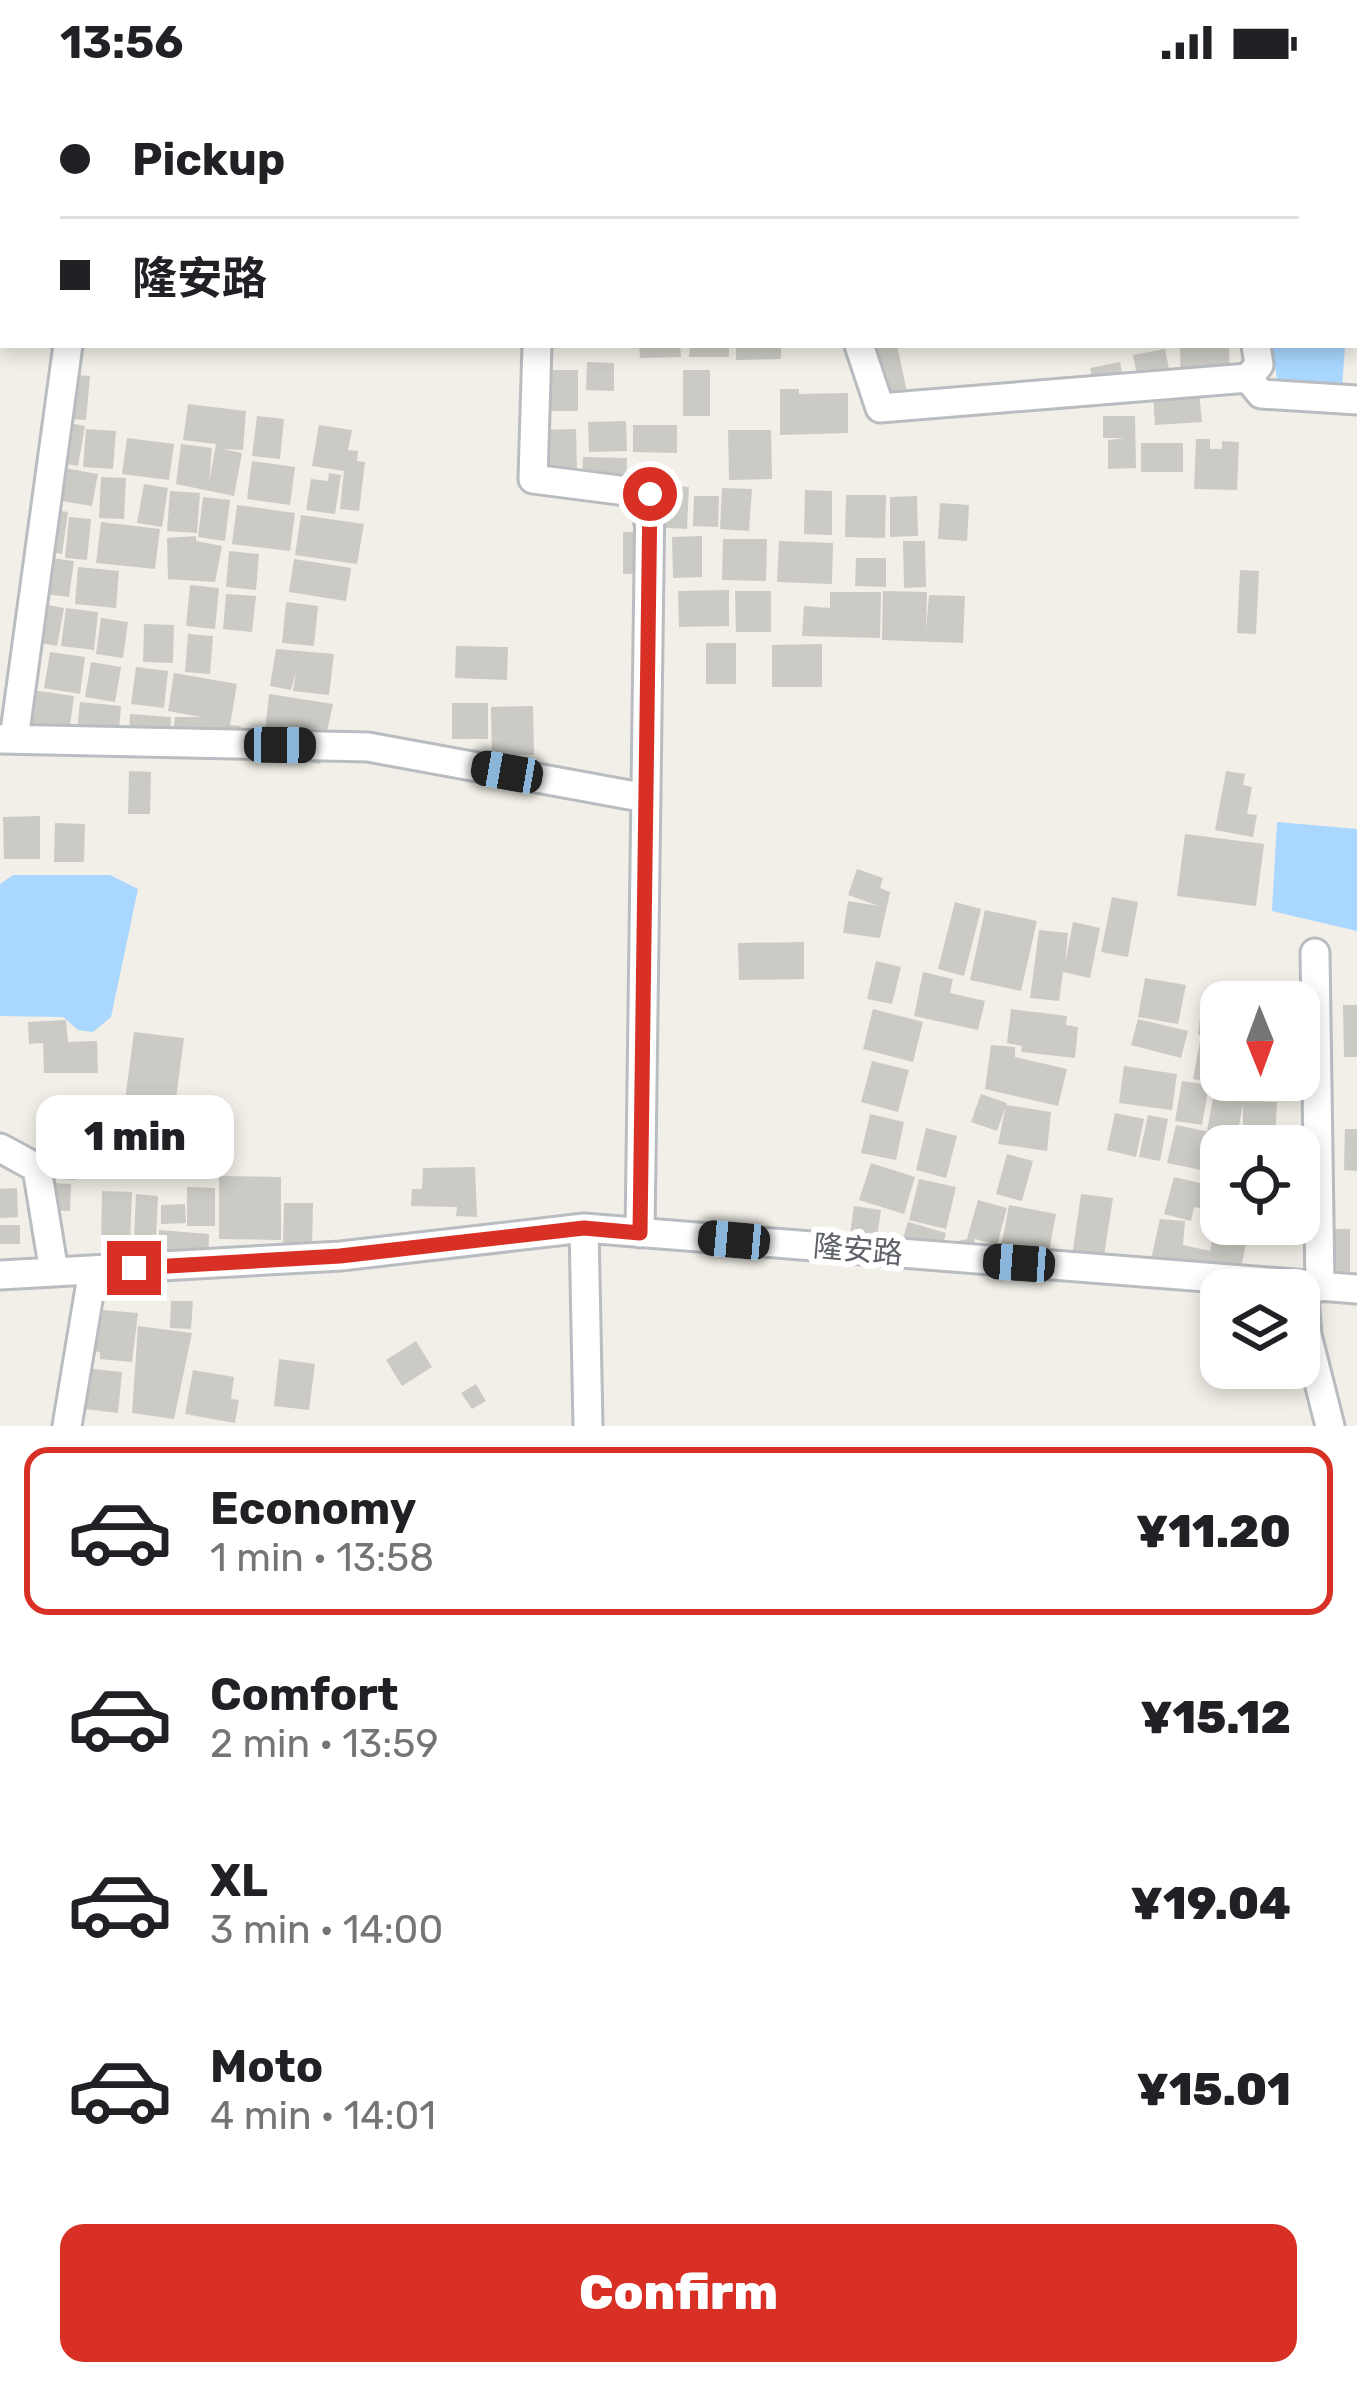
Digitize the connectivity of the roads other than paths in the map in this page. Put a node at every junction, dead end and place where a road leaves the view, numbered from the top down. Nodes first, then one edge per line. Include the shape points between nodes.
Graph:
1 (68, 348) edge
2 (537, 348) edge
3 (860, 348) edge
4 (1256, 348) edge
5 (1248, 378) junction
6 (1357, 400) edge
7 (7, 739) edge
8 (646, 798) junction
9 (1315, 953) dead end
10 (0, 1148) edge
11 (584, 1228) junction
12 (640, 1233) junction
13 (1312, 1269) edge
14 (93, 1270) junction
15 (54, 1272) junction
16 (0, 1275) edge
17 (1200, 1277) edge
18 (1320, 1287) edge
19 (1357, 1289) edge
20 (1320, 1388) edge
21 (67, 1426) edge
22 (588, 1426) edge
23 (1330, 1426) edge

1 - 7 street
2 - 8 street via 533,479 650,494
3 - 5 street via 880,408
4 - 5 street via 1259,365
5 - 6 street via 1261,394
7 - 8 street via 368,747
8 - 12 street
9 - 13 street
10 - 15 street via 37,1168
11 - 12 street, 隆安路
11 - 14 street, 隆安路 via 340,1256
11 - 22 street
12 - 17 street, 隆安路
14 - 15 street, 隆安路
14 - 21 street
15 - 16 street, 隆安路
18 - 19 street, 隆安路
20 - 23 street

